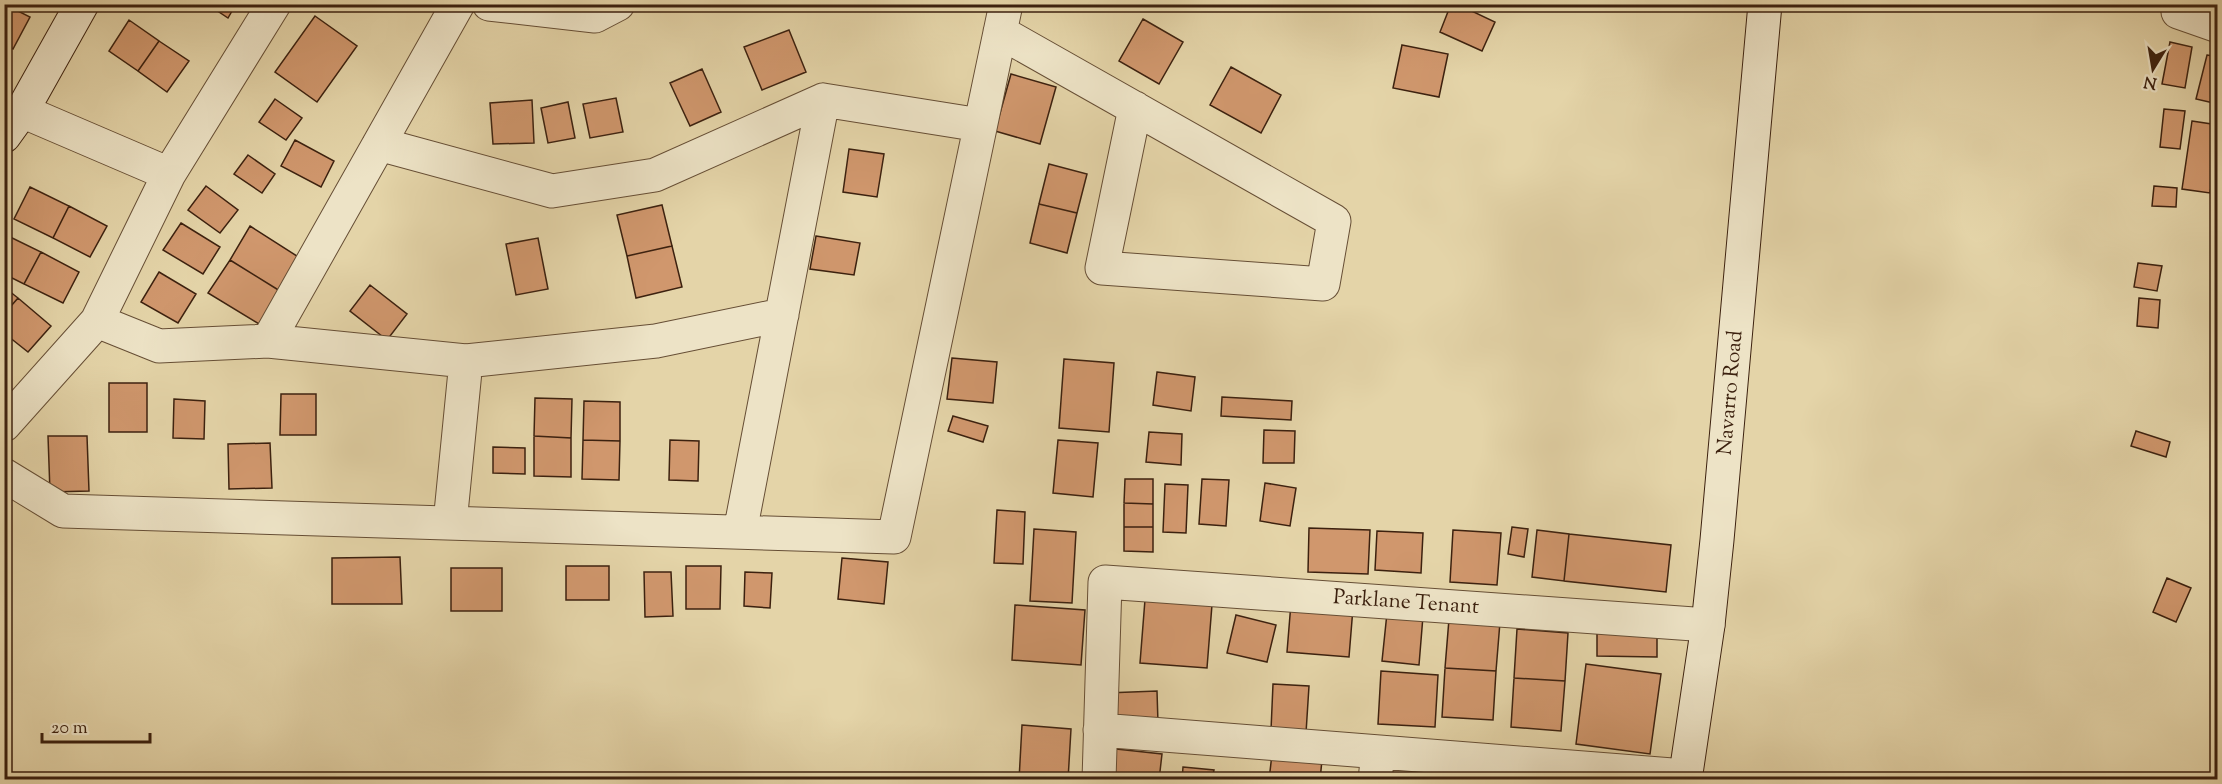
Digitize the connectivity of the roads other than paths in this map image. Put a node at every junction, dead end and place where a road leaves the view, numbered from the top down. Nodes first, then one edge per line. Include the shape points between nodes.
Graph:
1 (82, 4) edge
2 (274, 4) edge
3 (458, 4) edge
4 (489, 4) edge
5 (618, 4) edge
6 (1766, 4) edge
7 (2180, 4) edge
8 (1003, 18) edge
9 (2217, 26) edge
10 (823, 100) junction
11 (1135, 108) junction
12 (13, 124) edge
13 (980, 125) junction
14 (379, 144) junction
15 (169, 174) junction
16 (782, 315) junction
17 (97, 321) junction
18 (268, 341) junction
19 (466, 362) junction
20 (4, 425) edge
21 (4, 475) edge
22 (450, 523) junction
23 (740, 532) junction
24 (1708, 625) junction
25 (1100, 730) junction
26 (1377, 766) edge
27 (1685, 778) edge
28 (1099, 780) edge

1 - 12 street
2 - 15 street
3 - 14 street
4 - 5 street via 595,16
6 - 24 street, Navarro Road
7 - 9 street via 2178,12
8 - 11 street
8 - 13 street
10 - 13 street
10 - 14 street via 655,175 552,191
10 - 16 street
11 - 11 street via 1334,221 1323,284 1102,268
12 - 15 street
13 - 23 street via 894,537
14 - 18 street
15 - 17 street
16 - 19 street via 656,341
16 - 23 street
17 - 18 street via 159,346
17 - 20 street
18 - 19 street
19 - 22 street
21 - 22 street via 63,511
22 - 23 street
24 - 25 street, Parklane Tenant via 1105,582
24 - 27 street, Navarro Road
25 - 26 street
25 - 28 street
26 - 27 street

